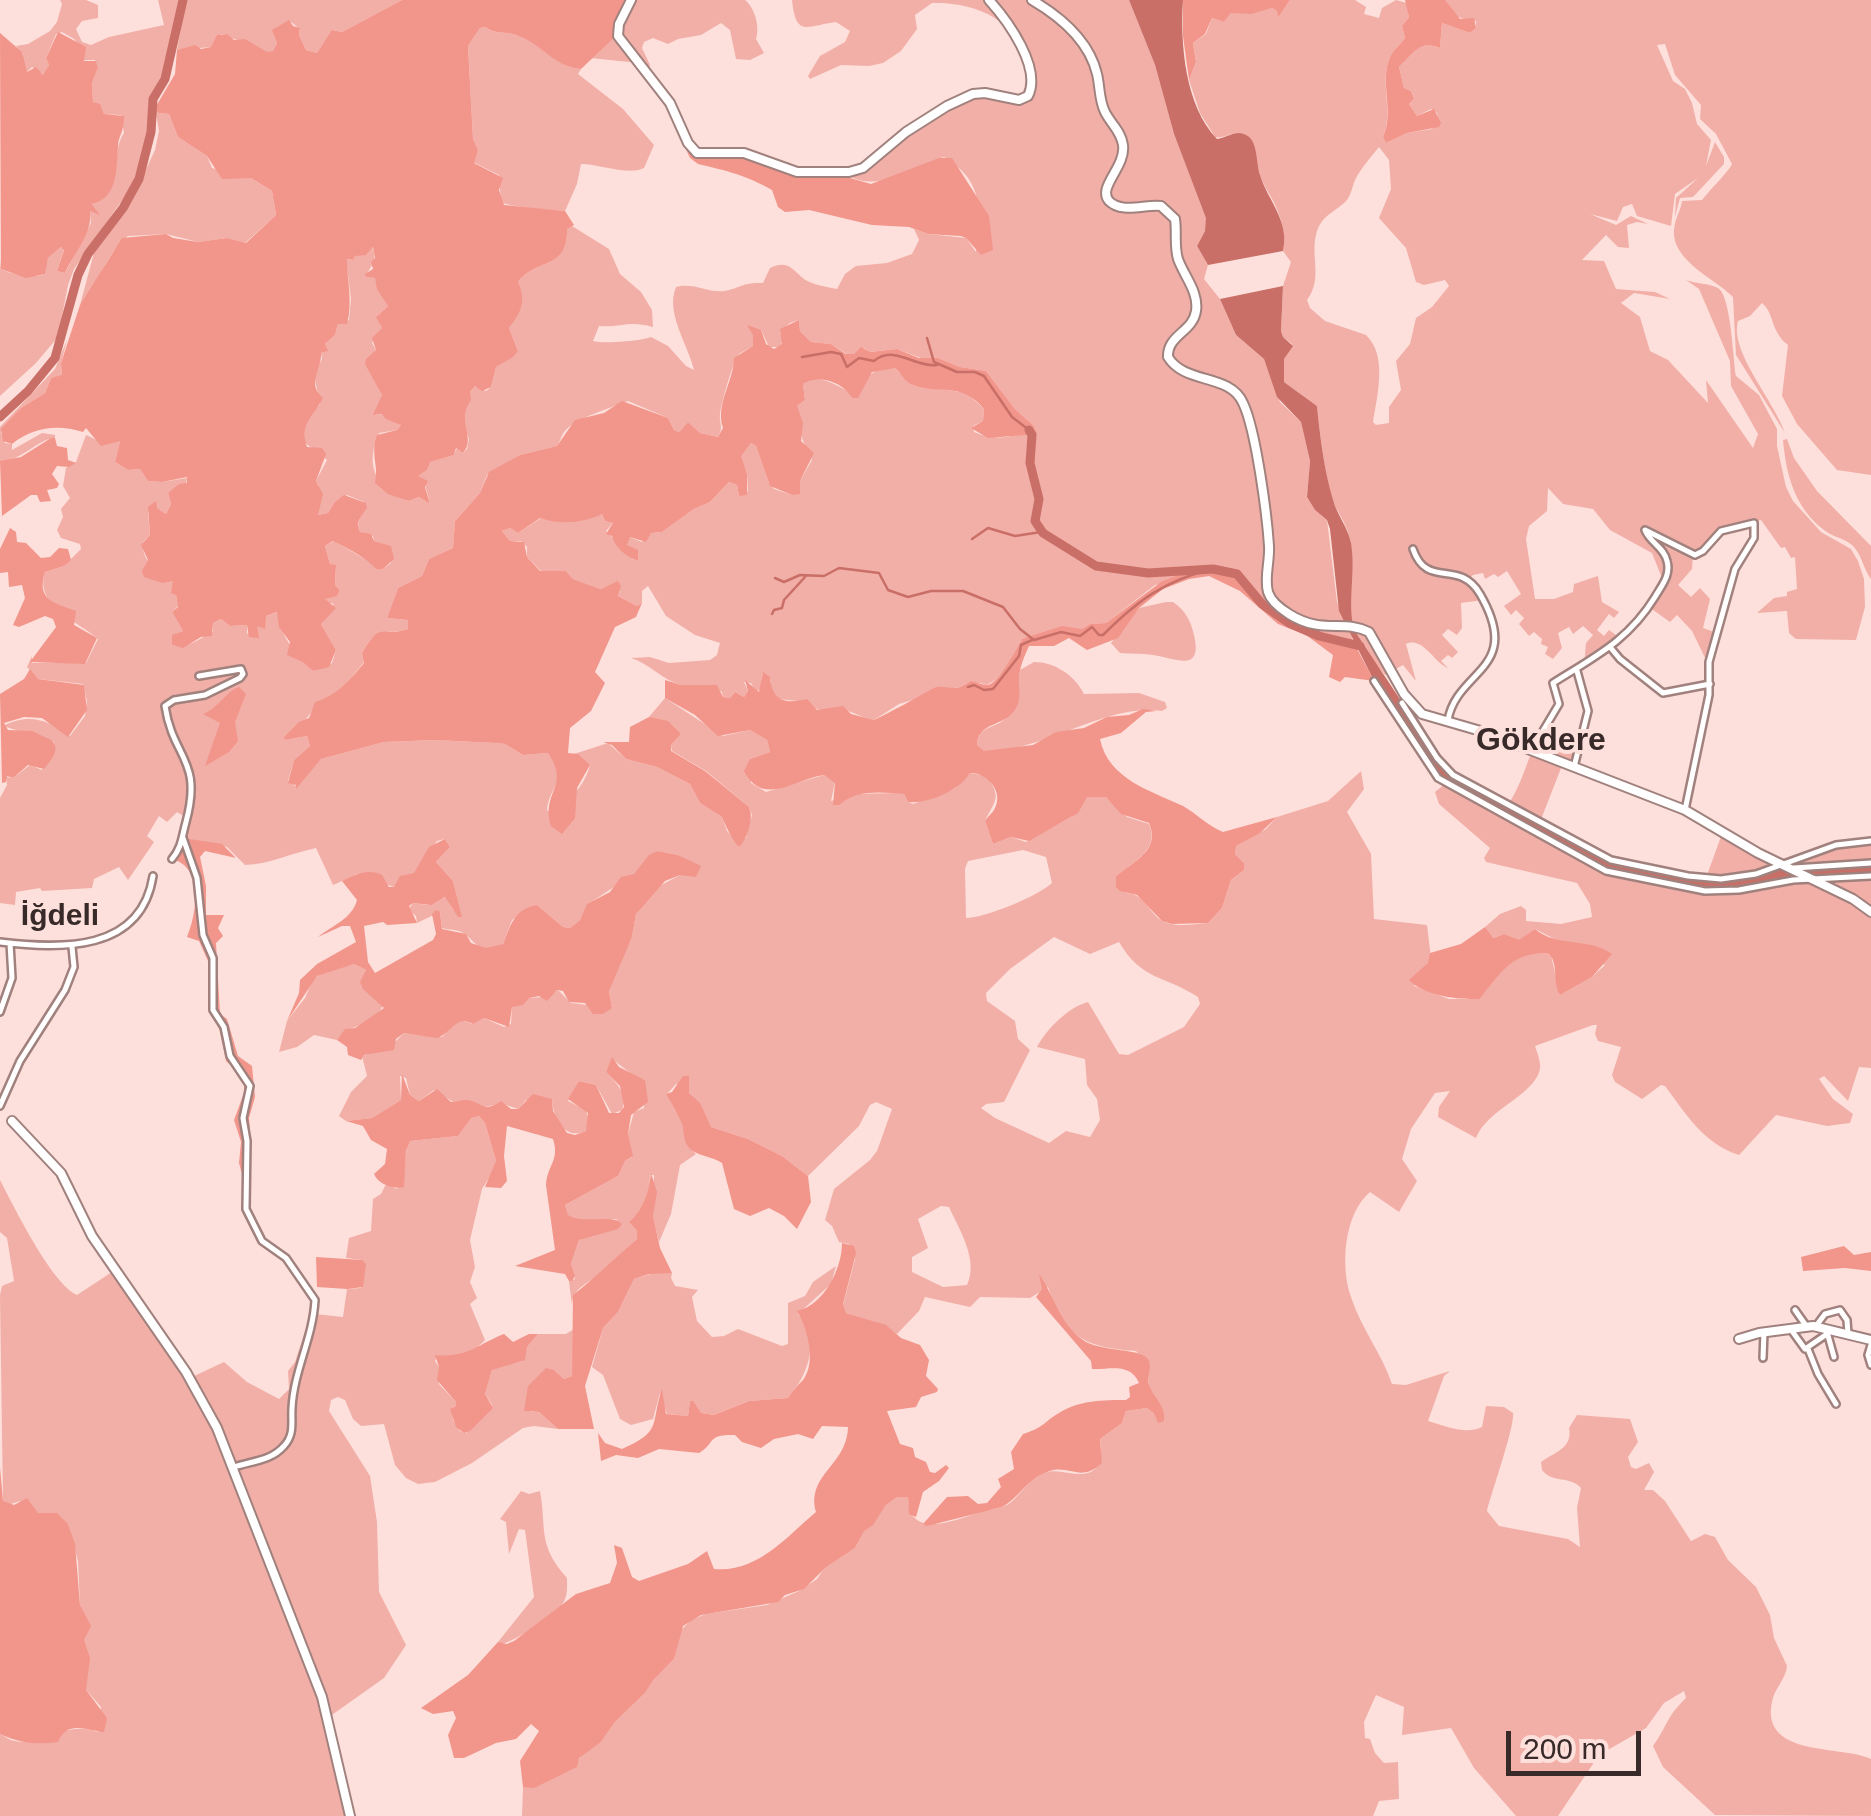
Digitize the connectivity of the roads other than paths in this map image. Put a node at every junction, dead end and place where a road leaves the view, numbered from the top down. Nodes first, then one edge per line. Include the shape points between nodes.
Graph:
1 (631, 0) edge
2 (990, 0) edge
3 (1032, 0) edge
4 (1412, 549) dead end
5 (1610, 647) junction
6 (1577, 671) junction
7 (199, 676) dead end
8 (1374, 681) dead end
9 (1710, 684) junction
10 (1399, 704) junction
11 (1448, 722) junction
12 (1530, 751) junction
13 (1574, 767) junction
14 (1685, 810) junction
15 (183, 838) junction
16 (1871, 842) edge
17 (172, 859) dead end
18 (1783, 863) junction
19 (1871, 863) edge
20 (1795, 869) junction
21 (152, 876) dead end
22 (1871, 876) edge
23 (1659, 878) junction
24 (1807, 878) junction
25 (1871, 912) edge
26 (0, 942) edge
27 (10, 943) junction
28 (72, 947) junction
29 (0, 1012) edge
30 (0, 1106) edge
31 (12, 1121) dead end
32 (1795, 1310) dead end
33 (1811, 1326) junction
34 (1792, 1330) junction
35 (1827, 1331) junction
36 (1764, 1332) junction
37 (1848, 1335) junction
38 (1739, 1339) dead end
39 (1871, 1342) edge
40 (1808, 1349) junction
41 (1834, 1357) dead end
42 (1762, 1358) dead end
43 (1871, 1365) edge
44 (1836, 1404) dead end
45 (231, 1468) junction
46 (350, 1816) edge

1 - 2 street via 618,36 670,103 696,153 738,152 818,174 863,168 906,132 967,96 1028,96 1032,80 1019,42
3 - 10 street via 1069,26 1094,64 1104,110 1122,140 1120,167 1104,190 1108,200 1128,208 1161,206 1175,219 1178,258 1196,310 1171,342 1168,357 1182,371 1229,387 1244,405 1267,532 1270,598 1311,625 1369,632 1398,686
4 - 11 street via 1428,568 1463,574 1480,594 1493,629 1488,664 1453,705
5 - 6 street
5 - 9 street via 1663,693
5 - 9 street via 1641,618 1668,573 1665,554 1645,530 1695,556 1722,531 1754,523 1709,662
6 - 12 street via 1553,683 1559,704
6 - 13 street via 1588,710
7 - 15 street via 233,668 243,674 205,696 165,706 192,780
8 - 10 street
9 - 14 street
10 - 11 street
10 - 23 street via 1453,775 1611,860
10 - 23 street via 1426,764 1452,789 1606,871
11 - 12 street
12 - 13 street
13 - 14 street
14 - 18 street
15 - 17 street
15 - 45 street via 213,958 213,1010 250,1086 243,1118 246,1210 262,1241 286,1258 316,1300 285,1446
16 - 18 street via 1836,844
18 - 20 street
18 - 23 street via 1756,874
19 - 20 street
20 - 24 street
21 - 28 street via 131,924
22 - 24 street
23 - 24 street via 1722,891
24 - 25 street
26 - 27 street
27 - 28 street
27 - 29 street via 12,978
28 - 30 street via 66,990
31 - 45 street via 61,1173 92,1236 186,1372
32 - 33 street
33 - 34 street
33 - 35 street
33 - 37 street via 1840,1310
34 - 36 street
34 - 40 street
35 - 37 street
35 - 40 street
35 - 41 street
36 - 38 street
36 - 42 street
37 - 39 street
39 - 43 street
40 - 44 street
45 - 46 street via 322,1696

